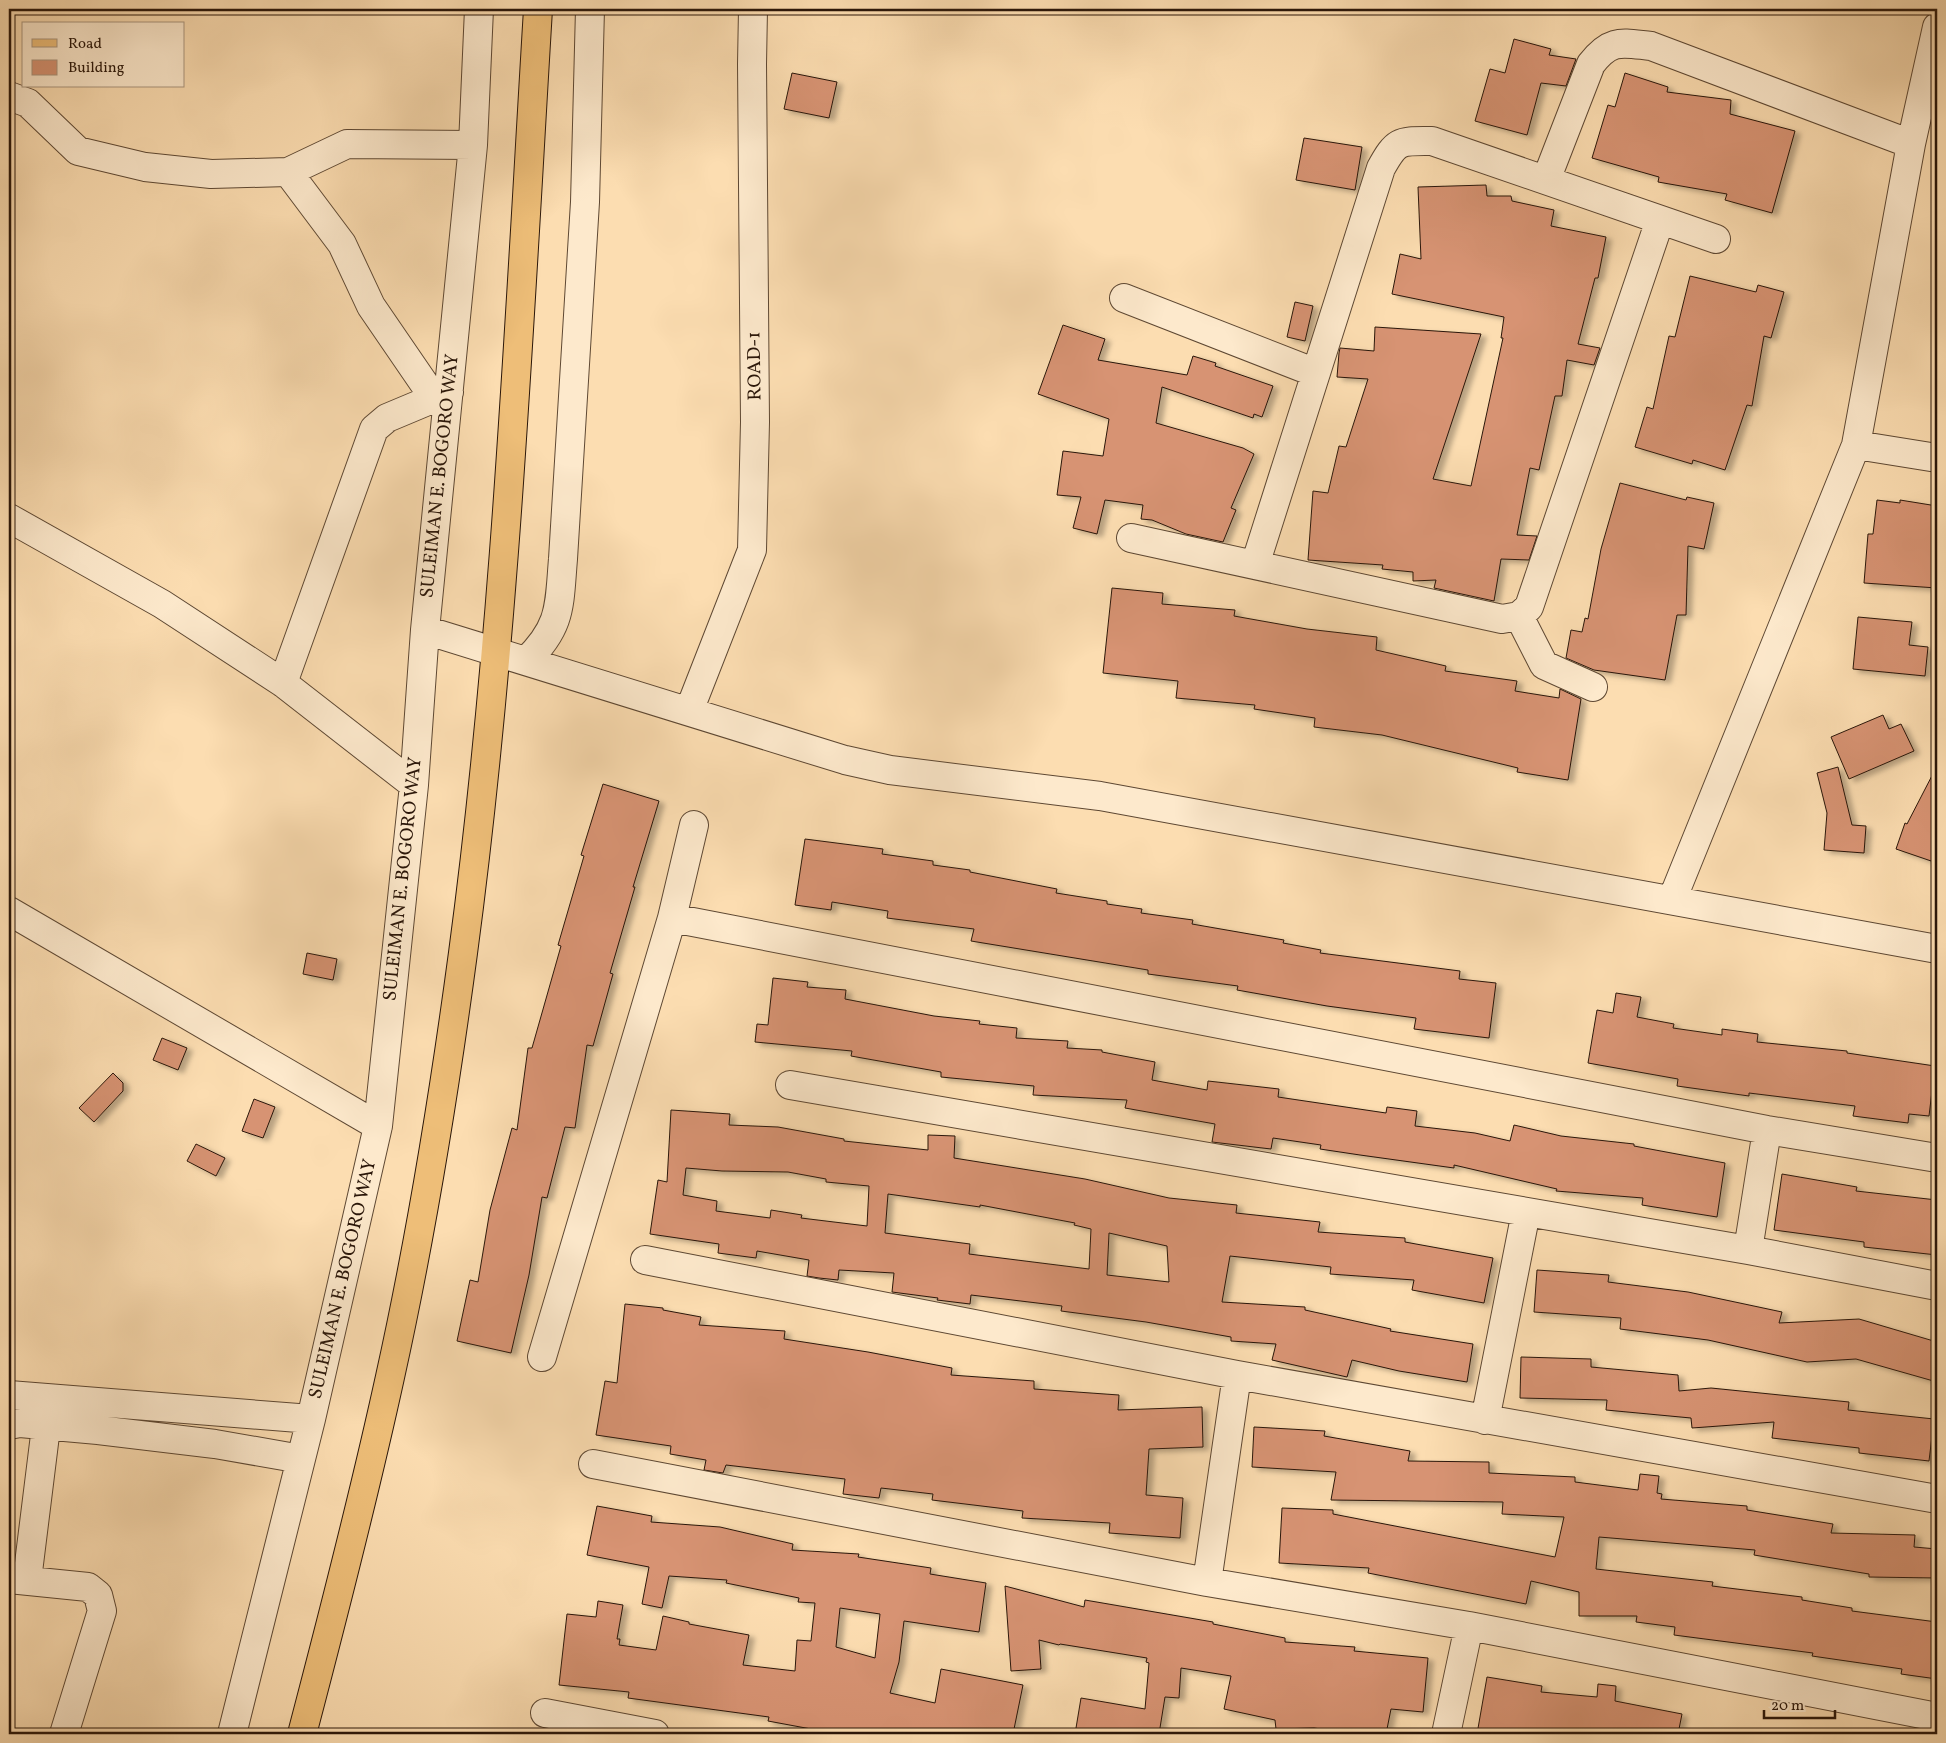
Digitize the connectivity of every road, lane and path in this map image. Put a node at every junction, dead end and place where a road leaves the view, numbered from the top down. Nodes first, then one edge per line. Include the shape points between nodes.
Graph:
1 (479, 9) edge
2 (538, 9) edge
3 (590, 9) edge
4 (753, 9) edge
5 (1937, 27) edge
6 (9, 96) edge
7 (1912, 144) junction
8 (473, 145) junction
9 (288, 172) junction
10 (1546, 180) junction
11 (1660, 220) junction
12 (1716, 239) dead end
13 (1124, 298) dead end
14 (1316, 373) junction
15 (441, 395) junction
16 (1856, 445) junction
17 (1937, 458) edge
18 (9, 518) edge
19 (1131, 538) dead end
20 (1255, 565) junction
21 (1519, 616) junction
22 (425, 630) junction
23 (497, 652) junction
24 (526, 661) junction
25 (283, 683) junction
26 (1593, 686) dead end
27 (689, 712) junction
28 (414, 785) junction
29 (694, 824) dead end
30 (1672, 900) junction
31 (9, 911) edge
32 (672, 918) junction
33 (1937, 949) edge
34 (790, 1085) dead end
35 (378, 1126) junction
36 (1767, 1130) junction
37 (1937, 1158) edge
38 (1526, 1212) junction
39 (1748, 1250) junction
40 (645, 1260) dead end
41 (1937, 1286) edge
42 (542, 1357) dead end
43 (1237, 1375) junction
44 (9, 1395) edge
45 (311, 1419) junction
46 (1485, 1420) junction
47 (9, 1425) edge
48 (46, 1427) junction
49 (301, 1459) junction
50 (593, 1464) dead end
51 (1937, 1499) edge
52 (18, 1579) edge
53 (1207, 1582) junction
54 (1469, 1626) junction
55 (545, 1713) dead end
56 (1937, 1717) edge
57 (64, 1734) edge
58 (232, 1734) edge
59 (302, 1734) edge
60 (655, 1734) edge
61 (1446, 1734) edge

1 - 8 street, SULEIMAN E. BOGORO WAY
2 - 23 main road
3 - 24 street via 585,202 558,617
4 - 27 street, ROAD-1 via 755,422 752,550
5 - 7 street
6 - 9 street via 28,103 78,152 145,167 211,174
7 - 10 street via 1651,46 1618,42 1602,50 1592,64
7 - 16 street
8 - 9 street via 347,144
8 - 15 street, SULEIMAN E. BOGORO WAY
9 - 15 street via 342,244 371,306
10 - 11 street
10 - 14 street via 1432,141 1404,141 1391,150 1381,168
11 - 12 street
11 - 21 street via 1529,607
13 - 14 street
14 - 20 street
15 - 22 street, SULEIMAN E. BOGORO WAY
15 - 25 street via 387,418 374,429
16 - 17 street
16 - 30 street
18 - 25 street via 162,604
19 - 20 street
20 - 21 street via 1502,619
21 - 26 street via 1544,665
22 - 23 street
22 - 28 street, SULEIMAN E. BOGORO WAY
23 - 24 street
23 - 59 main road via 464,952 432,1159 391,1374
24 - 27 street
25 - 28 street
27 - 30 street via 845,760 890,770 1100,796
28 - 35 street, SULEIMAN E. BOGORO WAY
29 - 32 street
30 - 33 street
31 - 35 street
32 - 36 street
32 - 42 street
34 - 38 street
35 - 45 street, SULEIMAN E. BOGORO WAY
36 - 37 street
36 - 39 street
38 - 39 street
38 - 46 street
39 - 41 street
40 - 43 street
43 - 46 street
43 - 53 street
44 - 45 street
45 - 49 street, SULEIMAN E. BOGORO WAY
46 - 51 street
47 - 48 street via 20,1423
48 - 49 street via 215,1444
48 - 52 street
49 - 58 street, SULEIMAN E. BOGORO WAY
50 - 53 street
52 - 57 street via 88,1587 98,1595 102,1611
53 - 54 street
54 - 56 street
54 - 61 street
55 - 60 street

